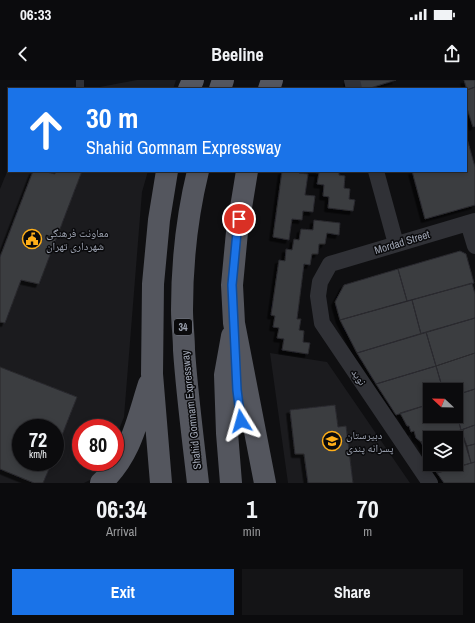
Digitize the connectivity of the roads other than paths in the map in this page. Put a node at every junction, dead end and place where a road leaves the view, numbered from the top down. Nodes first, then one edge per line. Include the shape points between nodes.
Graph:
1 (167, 172) edge
2 (198, 172) edge
3 (247, 172) edge
4 (376, 172) edge
5 (472, 222) edge
6 (396, 244) junction
7 (475, 246) edge
8 (330, 264) joint
9 (234, 324) junction
10 (152, 374) junction
11 (101, 483) edge
12 (161, 483) edge
13 (198, 483) edge
14 (231, 483) edge
15 (250, 483) edge
16 (265, 483) edge
17 (430, 483) edge

1 - 10 highway via 153,284
2 - 13 highway, Shahid Gomnam Expressway / 34 via 186,242 182,312
3 - 9 highway via 232,285
4 - 6 street
5 - 6 street, Mordad Street
5 - 7 street
6 - 8 street, Mordad Street
8 - 17 street, نوید via 320,282 318,296 322,323
9 - 14 highway via 225,375
9 - 15 highway via 237,390
9 - 16 highway
10 - 11 highway via 126,451
10 - 12 highway

